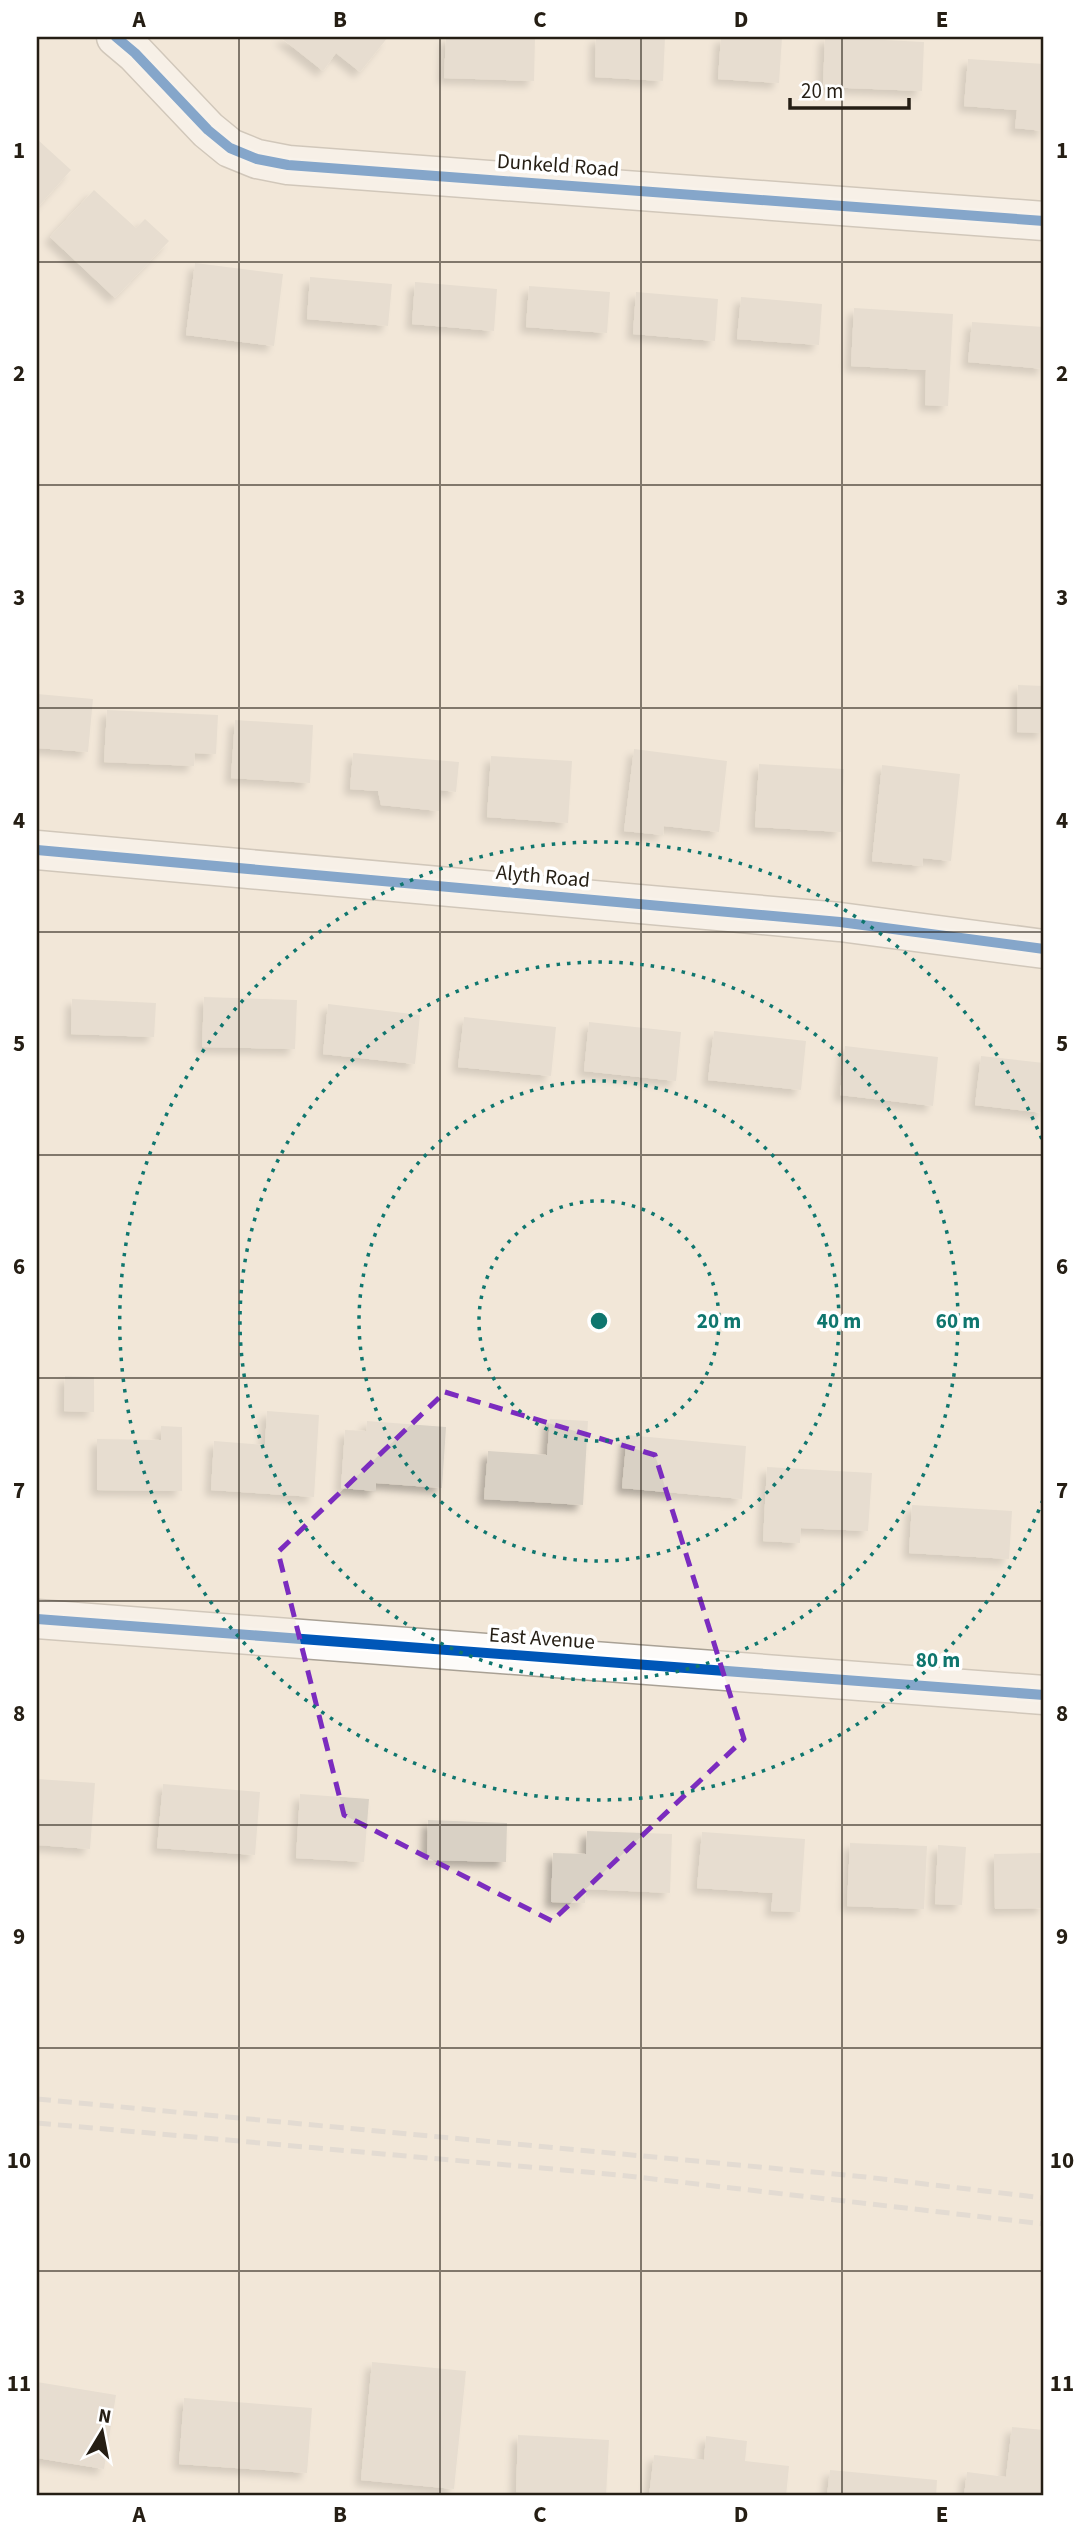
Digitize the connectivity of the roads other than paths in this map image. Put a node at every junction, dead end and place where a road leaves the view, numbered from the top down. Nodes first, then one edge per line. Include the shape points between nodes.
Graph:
1 (116, 37) edge
2 (1044, 221) edge
3 (37, 850) edge
4 (1044, 949) edge
5 (37, 1619) edge
6 (1044, 1695) edge

1 - 2 street, Dunkeld Road via 208,130 230,148 257,159 288,165
3 - 4 street, Alyth Road via 826,921
5 - 6 street, East Avenue

